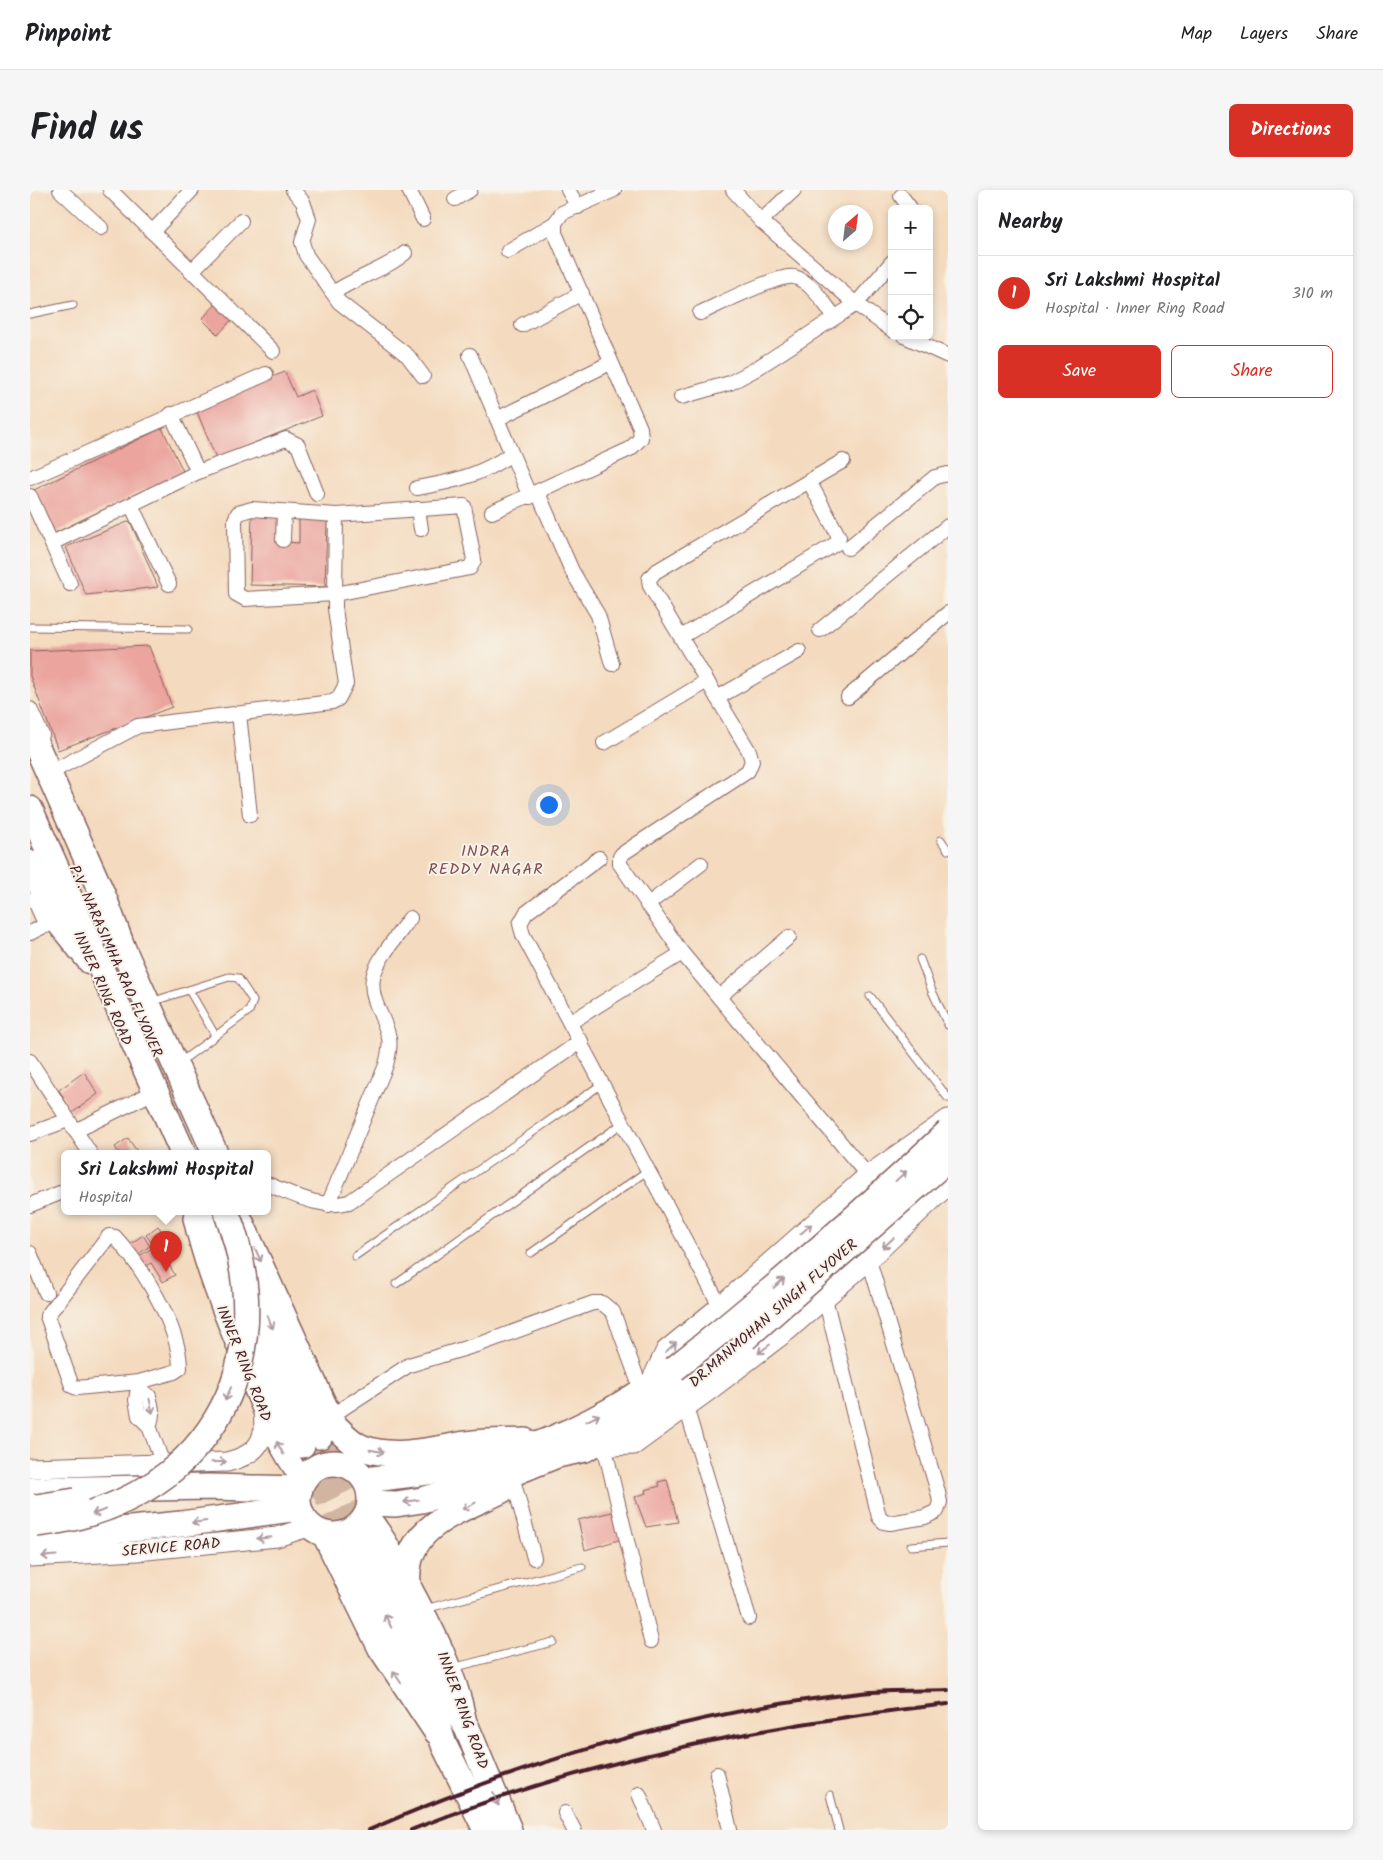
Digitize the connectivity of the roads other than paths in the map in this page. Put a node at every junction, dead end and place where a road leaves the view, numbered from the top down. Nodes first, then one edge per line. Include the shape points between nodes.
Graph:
1 (60, 190) edge
2 (110, 190) edge
3 (192, 190) edge
4 (293, 190) edge
5 (410, 190) edge
6 (470, 190) edge
7 (568, 190) edge
8 (614, 190) edge
9 (733, 190) edge
10 (794, 190) edge
11 (900, 196) dead end
12 (455, 199) dead end
13 (908, 205) edge
14 (578, 207) junction
15 (423, 219) dead end
16 (240, 221) dead end
17 (762, 221) junction
18 (555, 223) junction
19 (101, 228) dead end
20 (152, 232) junction
21 (508, 250) dead end
22 (405, 253) dead end
23 (888, 267) edge
24 (191, 272) junction
25 (333, 293) junction
26 (582, 293) junction
27 (856, 304) junction
28 (73, 305) dead end
29 (700, 313) dead end
30 (30, 314) edge
31 (835, 317) junction
32 (522, 325) dead end
33 (888, 327) edge
34 (913, 340) edge
35 (273, 351) dead end
36 (470, 355) dead end
37 (948, 356) edge
38 (610, 363) junction
39 (266, 374) dead end
40 (423, 376) dead end
41 (680, 397) dead end
42 (171, 414) junction
43 (497, 419) junction
44 (511, 454) junction
45 (843, 461) dead end
46 (198, 472) junction
47 (948, 474) edge
48 (30, 478) edge
49 (809, 481) junction
50 (417, 488) dead end
51 (317, 494) dead end
52 (534, 495) junction
53 (131, 505) junction
54 (33, 509) edge
55 (418, 509) junction
56 (284, 512) junction
57 (492, 512) dead end
58 (336, 515) junction
59 (948, 526) edge
60 (421, 529) dead end
61 (283, 540) dead end
62 (52, 543) junction
63 (848, 548) dead end
64 (70, 584) dead end
65 (169, 584) dead end
66 (335, 594) junction
67 (948, 613) edge
68 (30, 627) edge
69 (188, 629) dead end
70 (820, 630) dead end
71 (680, 637) junction
72 (799, 651) dead end
73 (612, 664) dead end
74 (707, 681) junction
75 (848, 697) dead end
76 (717, 698) junction
77 (30, 709) edge
78 (239, 714) junction
79 (30, 732) edge
80 (604, 743) dead end
81 (30, 753) edge
82 (30, 769) edge
83 (57, 769) junction
84 (30, 809) edge
85 (250, 815) dead end
86 (30, 824) edge
87 (941, 840) dead end
88 (948, 850) edge
89 (599, 858) dead end
90 (30, 862) edge
91 (701, 864) dead end
92 (30, 890) edge
93 (647, 905) junction
94 (410, 918) dead end
95 (51, 923) junction
96 (30, 933) edge
97 (789, 937) dead end
98 (120, 939) junction
99 (682, 953) junction
100 (920, 959) dead end
101 (92, 964) junction
102 (189, 990) junction
103 (870, 996) dead end
104 (719, 997) junction
105 (148, 1002) junction
106 (571, 1022) junction
107 (948, 1025) edge
108 (214, 1035) junction
109 (581, 1041) junction
110 (31, 1063) edge
111 (177, 1065) junction
112 (602, 1084) junction
113 (150, 1094) junction
114 (948, 1098) edge
115 (948, 1119) edge
116 (623, 1123) junction
117 (72, 1125) junction
118 (948, 1132) edge
119 (30, 1134) edge
120 (88, 1150) edge
121 (173, 1150) edge
122 (182, 1150) edge
123 (200, 1150) edge
124 (214, 1150) edge
125 (948, 1159) edge
126 (647, 1170) junction
127 (868, 1175) junction
128 (948, 1185) edge
129 (271, 1186) edge
130 (61, 1193) edge
131 (328, 1204) junction
132 (30, 1205) edge
133 (193, 1215) edge
134 (200, 1215) edge
135 (209, 1215) edge
136 (228, 1215) edge
137 (228, 1215) edge
138 (240, 1215) edge
139 (907, 1225) junction
140 (30, 1253) edge
141 (531, 1253) dead end
142 (355, 1256) dead end
143 (869, 1260) junction
144 (396, 1284) dead end
145 (46, 1293) dead end
146 (825, 1298) junction
147 (720, 1306) junction
148 (140, 1386) junction
149 (645, 1390) junction
150 (686, 1407) junction
151 (263, 1412) junction
152 (322, 1431) junction
153 (595, 1447) junction
154 (553, 1448) junction
155 (163, 1464) junction
156 (30, 1468) edge
157 (514, 1483) junction
158 (30, 1490) edge
159 (368, 1499) junction
160 (30, 1507) edge
161 (307, 1507) junction
162 (30, 1525) edge
163 (30, 1539) edge
164 (948, 1543) edge
165 (911, 1546) dead end
166 (30, 1557) edge
167 (534, 1558) dead end
168 (582, 1567) dead end
169 (408, 1583) junction
170 (423, 1610) junction
171 (749, 1618) dead end
172 (651, 1640) dead end
173 (553, 1642) dead end
174 (451, 1668) junction
175 (467, 1728) junction
176 (444, 1745) junction
177 (716, 1774) dead end
178 (638, 1794) dead end
179 (830, 1795) dead end
180 (565, 1813) dead end
181 (486, 1830) edge
182 (508, 1830) edge
183 (574, 1830) edge
184 (654, 1830) edge
185 (730, 1830) edge
186 (839, 1830) edge

1 - 19 street
2 - 20 street
3 - 20 street
4 - 25 street via 303,202 309,220 302,242 306,256
5 - 15 street
6 - 12 street
7 - 14 street
8 - 14 street
9 - 17 street
10 - 17 street
11 - 13 street
14 - 18 street via 562,213
16 - 24 street
17 - 27 street
18 - 21 street
18 - 26 street via 555,233
20 - 24 street
22 - 25 street
23 - 27 street
24 - 35 street
25 - 40 street via 356,317 408,356
26 - 32 street
26 - 38 street
27 - 31 street
27 - 33 street
28 - 30 lane
29 - 31 street via 780,278 795,277 810,288
31 - 41 street via 730,383
34 - 37 street
36 - 43 street
38 - 43 street
38 - 52 street via 640,428 641,438 630,449
39 - 42 street
42 - 46 street
42 - 48 street
43 - 44 street
44 - 50 street via 495,466 469,477
44 - 52 street
45 - 49 street
46 - 51 street via 286,439 298,445
46 - 53 street
47 - 63 street via 935,477
49 - 71 street via 839,537 837,544
49 - 71 street via 651,575 650,586
52 - 57 street
52 - 73 street via 598,615
53 - 62 street
53 - 65 street
54 - 62 street
55 - 58 street
55 - 60 street
55 - 66 street via 464,506 474,560 470,568
56 - 58 street
56 - 61 street
56 - 66 street via 252,509 238,513 234,520 236,594 245,599
58 - 66 street
59 - 70 street
62 - 64 street
66 - 78 street via 346,684 338,699 316,705
67 - 75 street
68 - 69 lane
71 - 74 street
72 - 76 street
74 - 76 street
74 - 80 street
76 - 93 street via 750,751 752,762 742,775 620,857 620,864
77 - 83 street
78 - 83 street via 138,726
78 - 85 street
79 - 98 highway
81 - 98 main road
82 - 123 highway, P.V. NARASIMHA RAO FLYOVER
83 - 98 street via 119,904
84 - 122 highway, P.V. NARASIMHA RAO FLYOVER
86 - 101 main road, INNER RING ROAD
87 - 88 lane
89 - 106 street via 526,913 520,924
90 - 95 highway
91 - 93 street
92 - 95 street
93 - 99 street
94 - 131 street via 373,978 372,992 390,1039 389,1051
95 - 96 street
95 - 101 highway
97 - 104 street
98 - 105 highway
99 - 104 street
99 - 106 street
100 - 107 lane
101 - 113 highway, INNER RING ROAD
102 - 105 lane
102 - 108 lane
102 - 108 lane via 229,977 238,978 254,1001 249,1010
103 - 114 lane
104 - 127 street
105 - 111 highway
106 - 109 street
108 - 111 lane
109 - 112 street
109 - 131 street via 349,1202
110 - 117 street
111 - 124 highway
112 - 116 street
112 - 142 lane
113 - 117 street
113 - 121 highway, INNER RING ROAD
115 - 127 street
116 - 126 street
116 - 144 lane
117 - 119 street
117 - 120 street
149 -> 118 highway, DR.MANMOHAN SINGH FLYOVER, bridge via 740,1317
125 - 153 highway, DR.MANMOHAN SINGH FLYOVER, bridge via 680,1393
126 - 141 lane
126 - 147 street
127 - 139 street
147 -> 127 street
128 - 139 street
129 - 131 street
130 - 132 street
133 - 151 main road, INNER RING ROAD via 209,1274
134 - 152 highway
135 - 160 highway, bridge via 227,1274 230,1304 224,1356 214,1386 201,1410 163,1456 126,1482 84,1499
136 -> 152 highway via 238,1251
137 -> 162 highway, bridge via 244,1273 246,1324 235,1378 212,1426 186,1458 161,1480 135,1496 90,1515
138 -> 152 main road
139 -> 143 street
140 - 145 street
143 - 146 street
143 - 146 street via 938,1492 940,1502 937,1511 925,1517 890,1523 879,1517
146 -> 150 street via 786,1332
149 -> 147 street via 666,1350
148 - 148 street via 72,1386 47,1316 109,1236 115,1237 133,1256 158,1298 180,1354 180,1368
148 - 155 street via 149,1396 153,1414 149,1426
149 - 152 street via 613,1312 602,1303 593,1303 483,1343 408,1365
154 -> 149 highway, DR.MANMOHAN SINGH FLYOVER
150 - 153 street via 634,1445
150 - 171 street
155 -> 151 street via 227,1462 241,1458 253,1451 261,1440 265,1427
161 -> 151 main road, INNER RING ROAD
152 -> 154 highway via 381,1452 403,1453 477,1442
153 - 154 highway, DR.MANMOHAN SINGH FLYOVER
153 - 172 street
154 - 157 highway
154 - 159 highway via 506,1476 422,1500 396,1504
155 - 156 street
157 - 167 street
157 -> 169 highway via 429,1528 410,1554
158 - 161 highway via 209,1487
159 - 161 highway via 360,1525 339,1535
159 - 161 highway via 357,1470 346,1464 334,1463 311,1471
159 - 169 main road, INNER RING ROAD
161 -> 163 highway
161 -> 166 street, SERVICE ROAD via 277,1537 137,1551
176 -> 161 main road, INNER RING ROAD via 379,1649
164 - 165 lane
168 - 170 lane
169 - 170 main road, INNER RING ROAD
170 - 174 main road, INNER RING ROAD
173 - 174 lane
174 - 175 main road, INNER RING ROAD via 460,1692
176 -> 175 highway via 434,1714 362,1546
175 -> 182 highway, INNER RING ROAD
176 - 181 highway, INNER RING ROAD
177 - 185 street
178 - 184 street
179 - 186 lane
180 - 183 street

